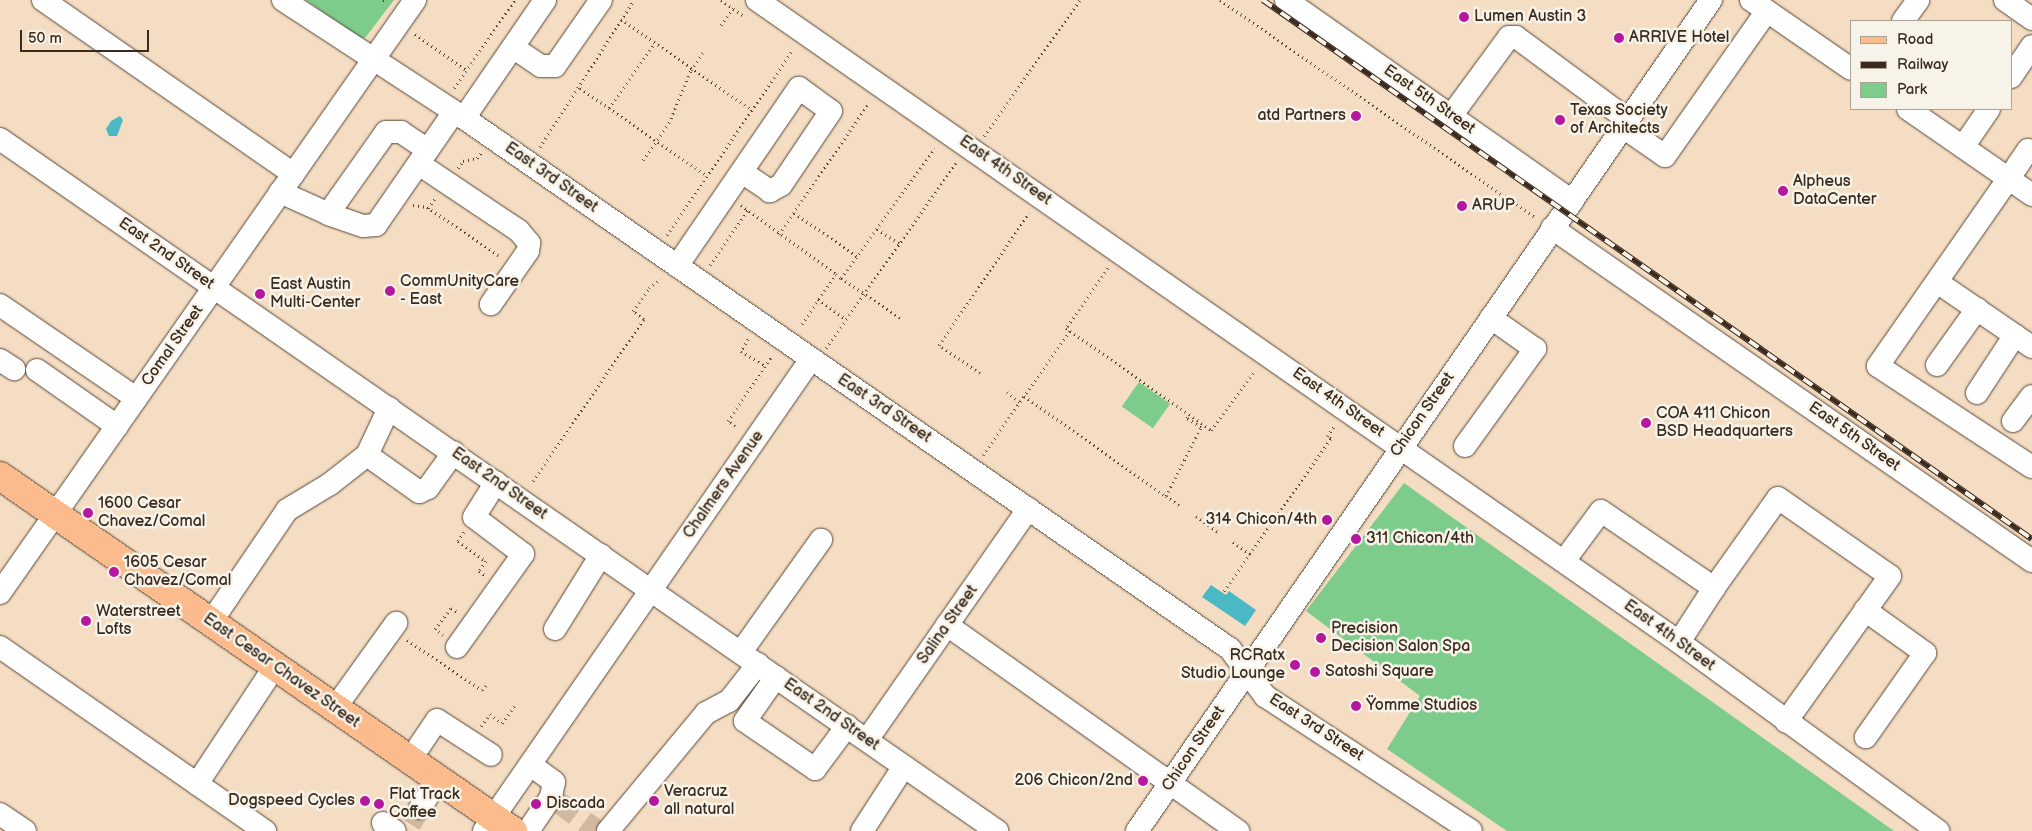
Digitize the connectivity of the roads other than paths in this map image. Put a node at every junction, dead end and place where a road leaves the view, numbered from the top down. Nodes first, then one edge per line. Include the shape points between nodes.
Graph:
1 (43, 0) edge
2 (283, 0) edge
3 (415, 0) edge
4 (545, 0) edge
5 (601, 0) edge
6 (1286, 0) edge
7 (1711, 0) edge
8 (1918, 0) edge
9 (2005, 0) edge
10 (1759, 6) edge
11 (752, 10) edge
12 (2032, 19) edge
13 (1904, 20) edge
14 (2032, 46) edge
15 (514, 48) junction
16 (373, 60) junction
17 (1850, 68) edge
18 (2012, 76) edge
19 (1909, 110) edge
20 (1988, 110) edge
21 (459, 115) junction
22 (1451, 116) junction
23 (1625, 123) junction
24 (0, 138) edge
25 (1963, 147) junction
26 (2032, 152) edge
27 (424, 157) junction
28 (743, 173) dead end
29 (293, 174) junction
30 (2008, 178) junction
31 (280, 192) junction
32 (2032, 195) edge
33 (1572, 201) junction
34 (328, 214) junction
35 (1552, 228) junction
36 (669, 272) junction
37 (1937, 282) junction
38 (214, 287) junction
39 (491, 304) dead end
40 (0, 305) edge
41 (1977, 309) junction
42 (1491, 318) junction
43 (2024, 341) edge
44 (811, 359) junction
45 (1937, 366) dead end
46 (37, 370) dead end
47 (1977, 393) dead end
48 (2032, 396) edge
49 (136, 398) junction
50 (389, 408) junction
51 (2013, 421) dead end
52 (117, 426) junction
53 (1400, 446) junction
54 (1465, 446) dead end
55 (454, 452) junction
56 (366, 455) junction
57 (2032, 467) edge
58 (0, 476) edge
59 (496, 482) junction
60 (1028, 509) junction
61 (55, 514) junction
62 (821, 540) dead end
63 (601, 555) junction
64 (1564, 561) junction
65 (2032, 561) edge
66 (1714, 588) junction
67 (652, 590) junction
68 (0, 593) edge
69 (1865, 610) junction
70 (211, 622) junction
71 (948, 625) junction
72 (394, 626) road end
73 (555, 629) dead end
74 (1679, 642) junction
75 (457, 646) road end
76 (0, 648) edge
77 (758, 665) junction
78 (275, 666) junction
79 (1246, 672) junction
80 (335, 708) junction
81 (1786, 722) junction
82 (847, 726) junction
83 (1866, 737) dead end
84 (867, 740) junction
85 (491, 755) dead end
86 (410, 760) junction
87 (531, 765) junction
88 (904, 766) junction
89 (438, 780) junction
90 (1170, 783) junction
91 (197, 784) junction
92 (0, 814) edge
93 (403, 823) tunnel mouth
94 (497, 826) edge
95 (1460, 828) edge
96 (25, 831) edge
97 (265, 831) edge
98 (528, 831) edge
99 (600, 831) edge
100 (862, 831) edge
101 (997, 831) edge
102 (1137, 831) edge
103 (1238, 831) edge
104 (1938, 831) edge

1 - 29 street
2 - 16 street, East 3rd Street
3 - 16 street, Comal Street
4 - 15 street
5 - 15 street via 555,66 541,66
6 - 22 street, East 5th Street
7 - 23 street, Chicon Street
8 - 13 street
9 - 12 street
10 - 17 street
10 - 23 street via 1665,156
11 - 53 street, East 4th Street via 969,146
14 - 18 street
15 - 21 street
16 - 21 street, East 3rd Street
16 - 29 street, Comal Street
19 - 25 street
20 - 25 street
21 - 27 street
21 - 36 street, East 3rd Street
22 - 23 street via 1509,37 1516,37
22 - 33 street, East 5th Street
23 - 33 street, Chicon Street
24 - 38 street, East 2nd Street
25 - 30 street
26 - 30 street via 2028,150
27 - 34 street via 376,225 363,226
27 - 34 street via 401,132 386,132
27 - 39 street via 523,234 529,243 528,251
28 - 36 street
29 - 31 street, Comal Street
30 - 32 street
30 - 37 street
31 - 34 street
31 - 38 street, Comal Street
33 - 35 street, Chicon Street
35 - 42 street, Chicon Street
35 - 65 street, East 5th Street
36 - 44 street, East 3rd Street
37 - 41 street
37 - 57 street via 1878,366
38 - 49 street, Comal Street
38 - 50 street, East 2nd Street
40 - 49 street
41 - 43 street
41 - 45 street
42 - 53 street, Chicon Street
42 - 54 street via 1535,349
43 - 47 street
44 - 60 street, East 3rd Street
44 - 67 street, Chalmers Avenue
46 - 52 street
48 - 51 street
49 - 52 street, Comal Street
50 - 55 street, East 2nd Street
50 - 56 street
52 - 61 street, Comal Street
53 - 64 street, East 4th Street
53 - 79 street, Chicon Street
55 - 56 street via 428,488 419,492
55 - 59 street, East 2nd Street
56 - 70 street via 330,484 287,510
58 - 61 main road, East Cesar Chavez Street
59 - 63 street, East 2nd Street
59 - 75 street via 474,518 523,554
60 - 71 street, Salina Street
60 - 79 street, East 3rd Street via 1230,649
61 - 68 street, Comal Street
61 - 70 main road, East Cesar Chavez Street
62 - 77 street
63 - 67 street, East 2nd Street
63 - 73 street
64 - 66 street via 1601,511
64 - 74 street, East 4th Street
66 - 69 street via 1778,498 1890,576
66 - 74 street
67 - 77 street, East 2nd Street
67 - 87 street, Chalmers Avenue
69 - 81 street
69 - 83 street via 1926,653
70 - 78 main road, East Cesar Chavez Street
71 - 84 street, Salina Street
71 - 90 street
72 - 80 street
74 - 81 street, East 4th Street
76 - 91 street
77 - 82 street, East 2nd Street
77 - 82 street via 745,721 815,769
77 - 99 street via 729,701 706,713
78 - 80 main road, East Cesar Chavez Street
78 - 91 street
79 - 90 street, Chicon Street
79 - 95 street, East 3rd Street via 1265,696
80 - 86 main road, East Cesar Chavez Street
81 - 104 street, East 4th Street
82 - 84 street, East 2nd Street
84 - 88 street, East 2nd Street
85 - 86 street via 438,720
86 - 89 main road, East Cesar Chavez Street
87 - 94 street, Chalmers Avenue
87 - 98 street via 554,782 550,806
88 - 100 street
88 - 101 street, East 2nd Street
89 - 93 street
89 - 94 main road, East Cesar Chavez Street
90 - 102 street, Chicon Street
90 - 103 street
91 - 97 street
92 - 96 street

